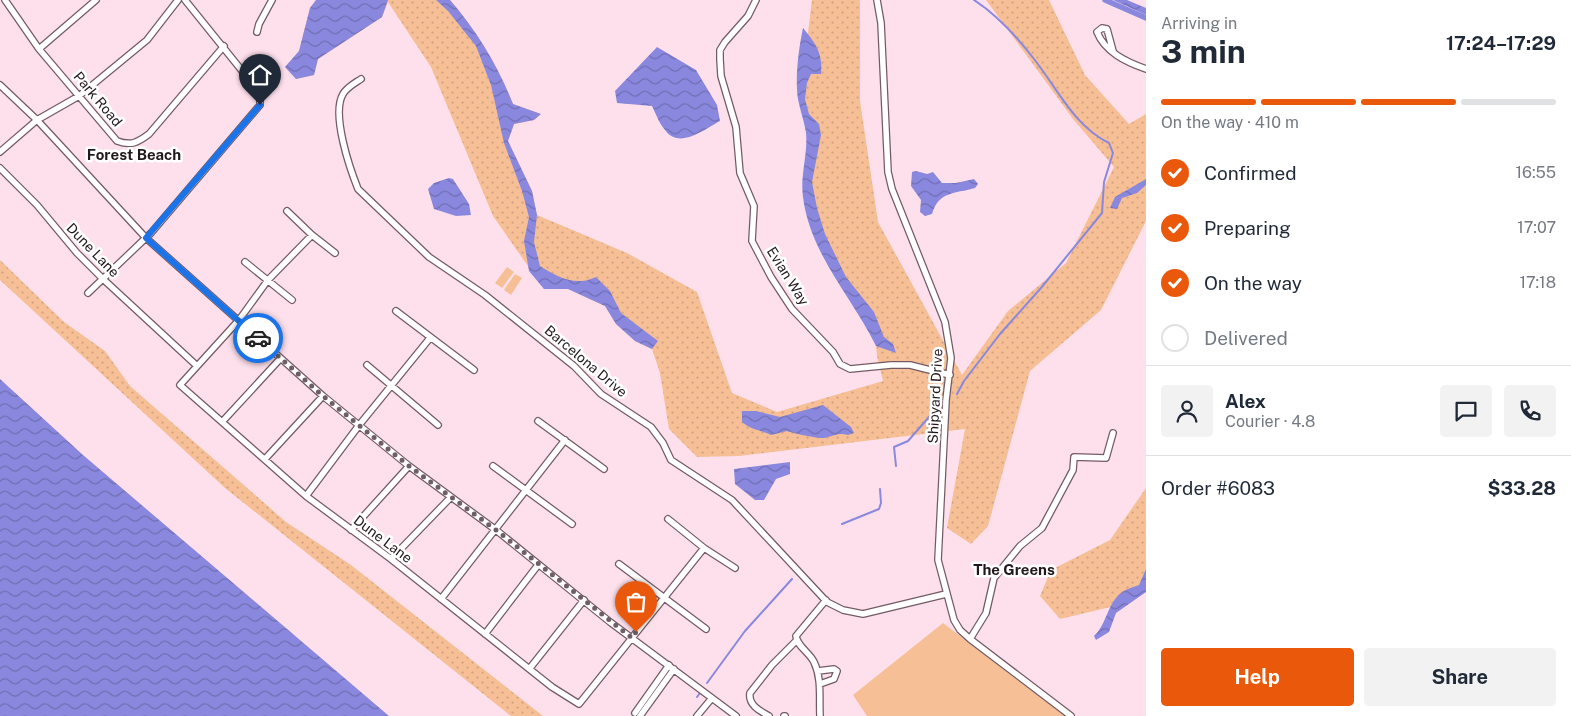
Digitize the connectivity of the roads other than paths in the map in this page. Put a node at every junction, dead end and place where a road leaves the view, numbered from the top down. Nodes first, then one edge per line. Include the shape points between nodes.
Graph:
1 (5, 0) edge
2 (96, 0) edge
3 (178, 0) edge
4 (185, 0) edge
5 (272, 0) edge
6 (756, 0) edge
7 (877, 0) edge
8 (257, 32) dead end
9 (224, 46) junction
10 (39, 49) junction
11 (1113, 51) dead end
12 (1146, 69) edge
13 (361, 79) dead end
14 (0, 85) edge
15 (79, 96) junction
16 (37, 120) junction
17 (0, 152) edge
18 (0, 168) edge
19 (287, 211) dead end
20 (312, 235) junction
21 (146, 238) junction
22 (336, 252) dead end
23 (245, 262) dead end
24 (102, 280) junction
25 (268, 280) junction
26 (88, 293) dead end
27 (292, 300) dead end
28 (396, 311) dead end
29 (238, 320) junction
30 (430, 338) junction
31 (280, 359) junction
32 (196, 364) junction
33 (366, 365) dead end
34 (474, 370) dead end
35 (950, 375) junction
36 (392, 386) junction
37 (323, 396) junction
38 (538, 421) dead end
39 (222, 422) junction
40 (360, 424) junction
41 (438, 425) dead end
42 (1113, 433) dead end
43 (565, 440) junction
44 (265, 459) junction
45 (409, 466) junction
46 (493, 466) dead end
47 (604, 469) dead end
48 (527, 492) junction
49 (306, 496) junction
50 (451, 497) junction
51 (668, 519) dead end
52 (572, 524) dead end
53 (351, 530) junction
54 (496, 530) junction
55 (704, 548) junction
56 (390, 559) junction
57 (619, 564) dead end
58 (538, 566) junction
59 (735, 568) dead end
60 (946, 594) junction
61 (664, 597) junction
62 (441, 598) junction
63 (584, 600) junction
64 (826, 600) junction
65 (706, 629) dead end
66 (484, 634) junction
67 (632, 638) junction
68 (970, 638) junction
69 (796, 641) junction
70 (672, 667) junction
71 (530, 668) junction
72 (818, 671) junction
73 (820, 684) junction
74 (712, 698) junction
75 (638, 714) edge
76 (697, 716) edge
77 (736, 716) edge
78 (769, 716) edge
79 (820, 716) edge
80 (1071, 716) edge

1 - 10 street, Park Road
2 - 10 street
3 - 15 street via 147,40
4 - 9 street
5 - 8 street
6 - 35 street, Evian Way via 748,16 724,42 720,59 721,76 736,127 740,172 754,206 752,242 770,277 792,309 833,352 840,364 850,369 910,365
7 - 35 street, Shipyard Drive via 881,23 888,172 945,322 950,340
9 - 15 street, Park Road via 149,134 137,143 126,145 117,141
9 - 21 street via 260,93 260,105
10 - 15 street, Park Road
11 - 12 street via 1125,62
13 - 64 street, Barcelona Drive via 343,93 340,102 342,143 358,189 429,257 574,366 601,394 652,427 672,460 732,500
14 - 16 street
15 - 16 street
16 - 17 street
16 - 21 street
18 - 24 street, Dune Lane
19 - 20 street
20 - 22 street
20 - 25 street
21 - 24 street
21 - 29 street
23 - 25 street
24 - 26 street
24 - 32 street, Dune Lane
25 - 27 street
25 - 29 street
28 - 30 street
29 - 31 street
29 - 32 street
30 - 34 street
30 - 36 street
31 - 37 street
31 - 39 street
32 - 39 street, Dune Lane via 180,385
33 - 36 street
35 - 60 street, Shipyard Drive via 938,560
36 - 40 street
36 - 41 street
37 - 40 street
37 - 44 street
38 - 43 street
39 - 44 street, Dune Lane
40 - 45 street
40 - 49 street
42 - 68 street via 1106,458 1074,458 1073,470 1042,528 1020,546 994,578 986,613
43 - 47 street
43 - 48 street
44 - 49 street, Dune Lane
45 - 50 street
45 - 53 street
46 - 48 street
48 - 52 street
48 - 54 street
49 - 53 street, Dune Lane
50 - 54 street
50 - 56 street
51 - 55 street
53 - 56 street, Dune Lane
54 - 58 street
54 - 62 street
55 - 59 street
55 - 61 street
56 - 62 street, Dune Lane
57 - 61 street
58 - 63 street
58 - 66 street
60 - 64 street, Barcelona Drive via 863,614 843,610
60 - 68 street, Shipyard Drive via 954,620
61 - 65 street
61 - 67 street
62 - 66 street, Dune Lane
63 - 67 street
63 - 71 street
64 - 69 street via 796,636
66 - 71 street, Dune Lane
67 - 70 street
67 - 71 street, Dune Lane via 579,704
68 - 80 street, Shipyard Drive
69 - 72 street
69 - 78 street via 750,693 751,702
70 - 74 street
70 - 75 street
72 - 73 street
72 - 73 street via 838,671 834,679
73 - 79 street
74 - 76 street
74 - 77 street

